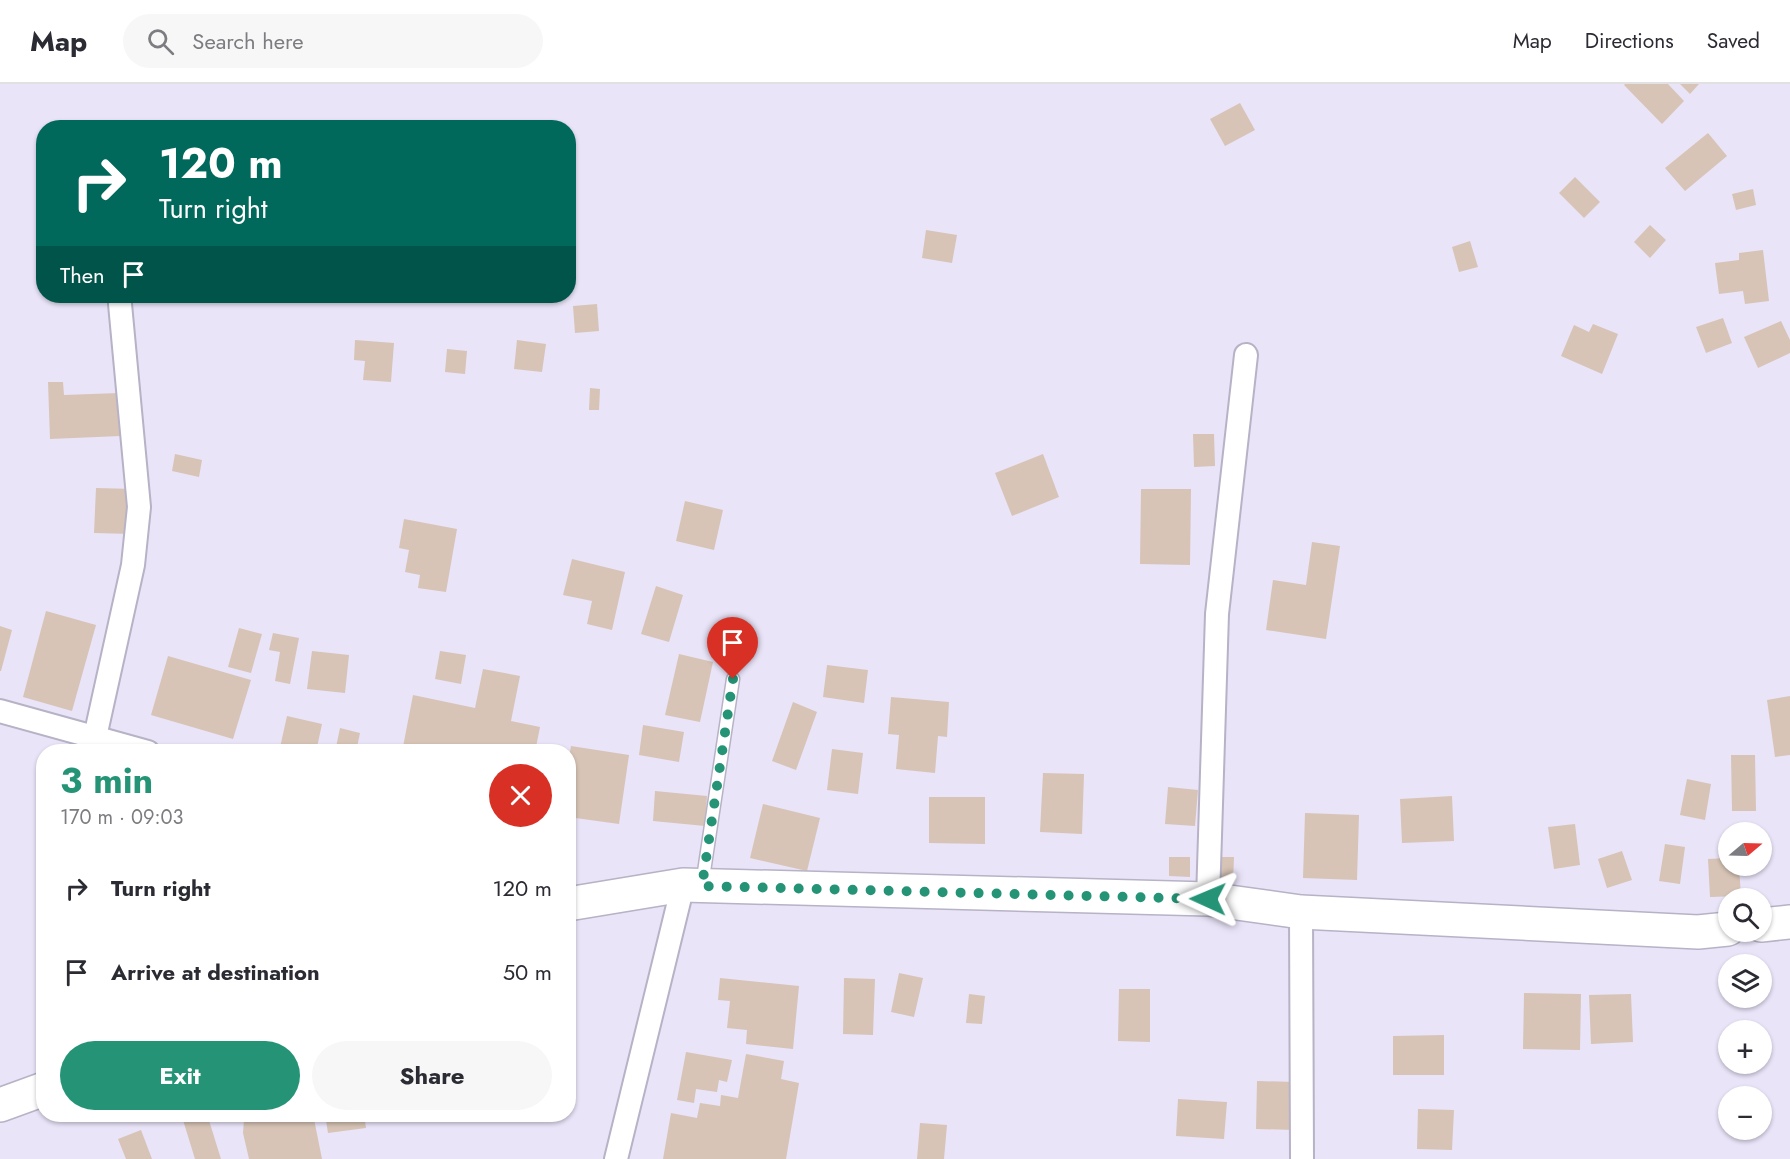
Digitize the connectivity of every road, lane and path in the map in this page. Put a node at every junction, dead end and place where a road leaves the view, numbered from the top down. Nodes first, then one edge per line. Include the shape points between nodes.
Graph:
1 (120, 304) dead end
2 (1246, 355) dead end
3 (733, 679) dead end
4 (0, 711) edge
5 (95, 737) junction
6 (120, 744) edge
7 (693, 885) junction
8 (1208, 899) junction
9 (576, 903) edge
10 (1301, 912) junction
11 (1790, 922) edge
12 (1772, 924) edge
13 (1718, 929) edge
14 (36, 1092) edge
15 (0, 1105) edge
16 (616, 1159) edge
17 (1302, 1159) edge

1 - 5 street via 139,507 133,566
2 - 8 street via 1217,614
3 - 7 lane
4 - 5 street
5 - 6 street
7 - 8 main road
7 - 9 main road
7 - 16 street
8 - 10 main road
10 - 13 main road via 1698,932
10 - 17 street
11 - 12 main road
14 - 15 main road

